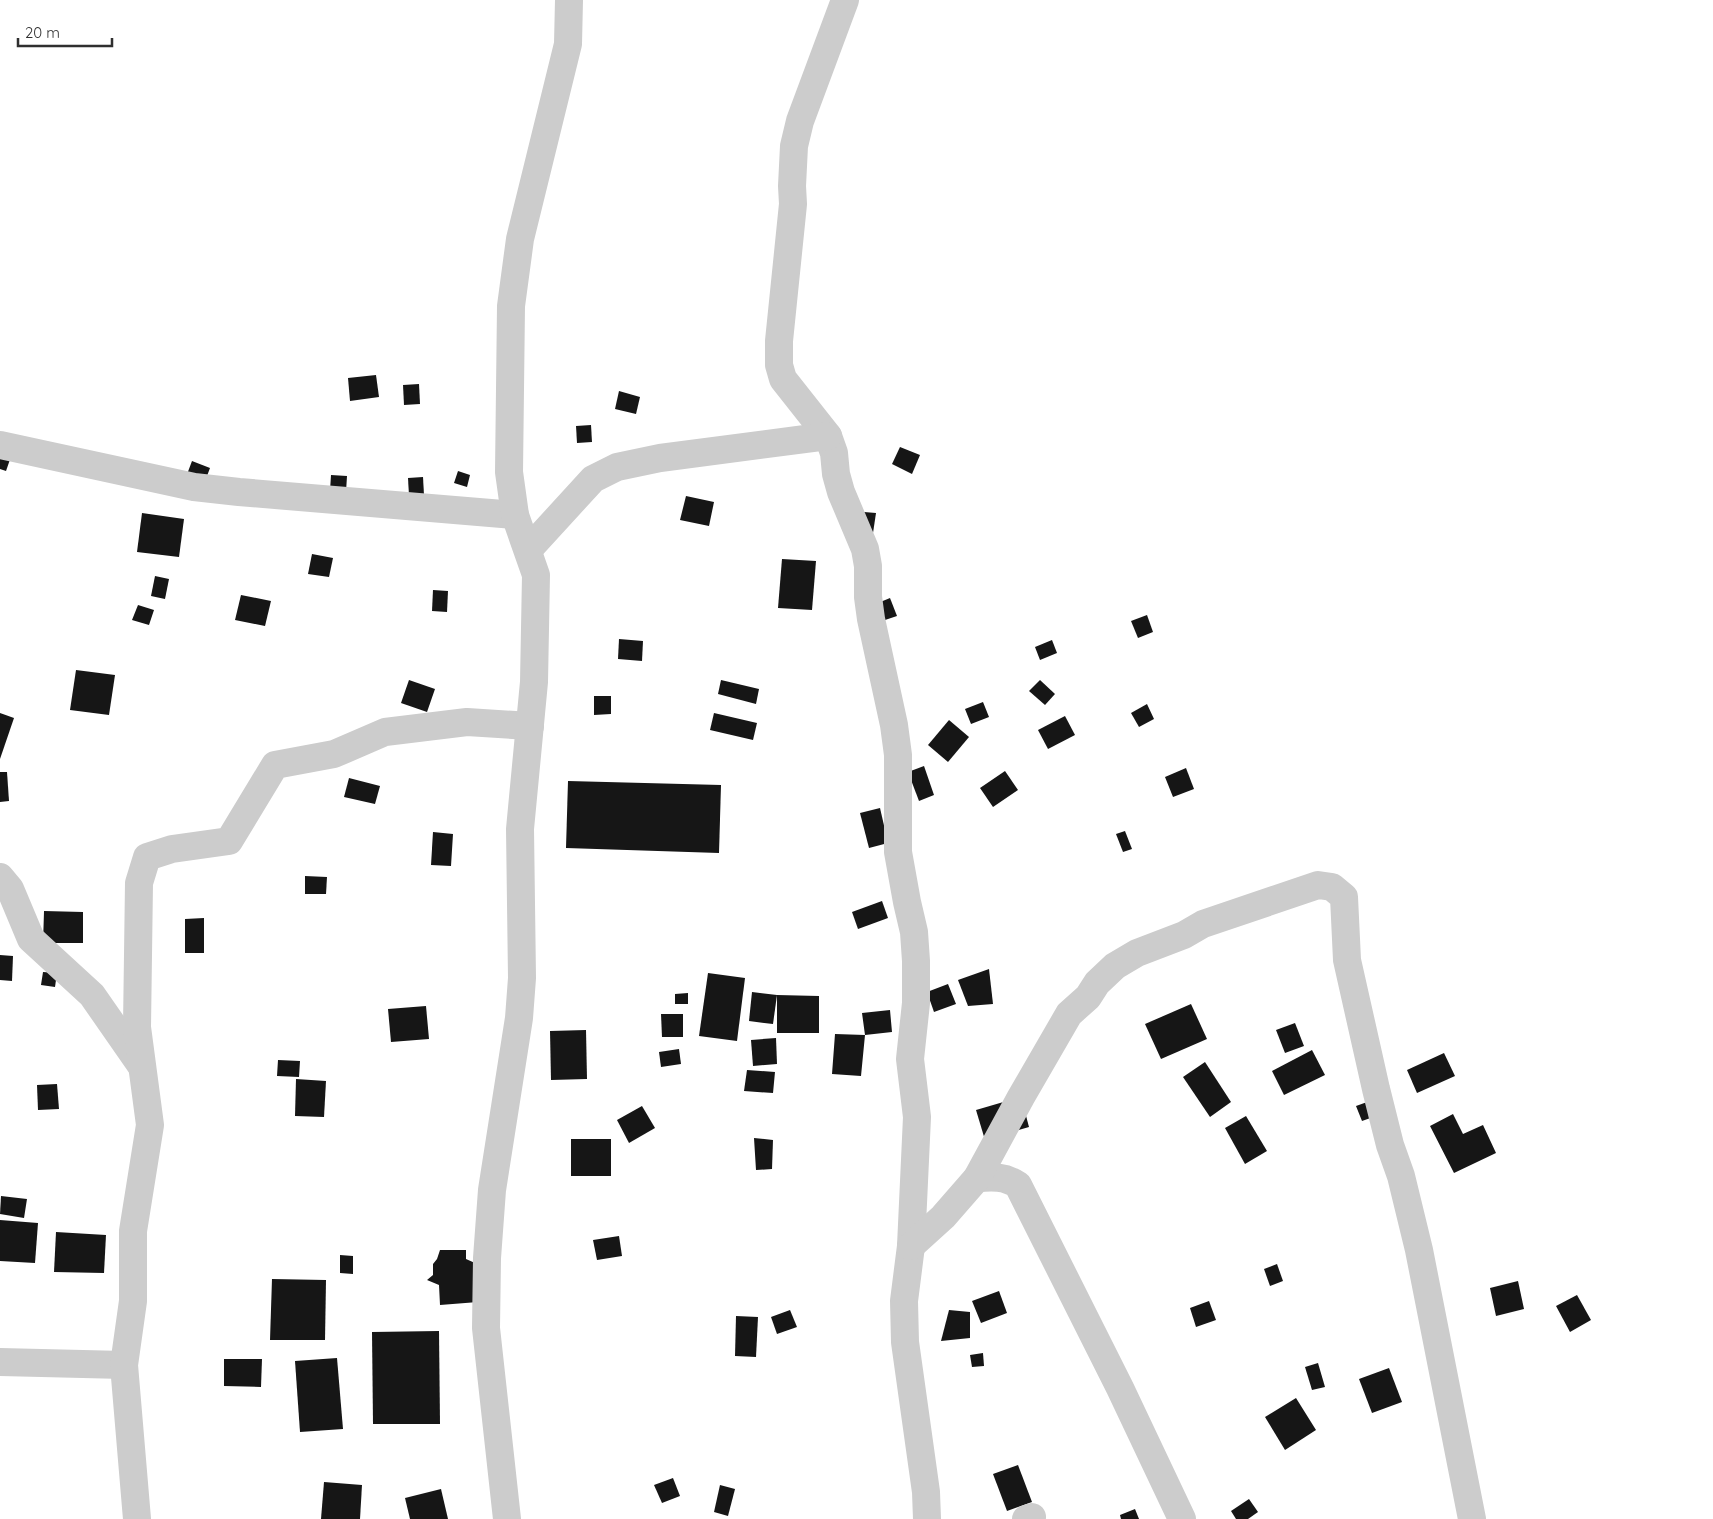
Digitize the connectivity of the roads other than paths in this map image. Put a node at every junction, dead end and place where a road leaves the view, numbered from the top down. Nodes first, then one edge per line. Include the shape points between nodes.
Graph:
1 (569, 0) edge
2 (845, 0) edge
3 (828, 436) junction
4 (0, 445) edge
5 (516, 516) junction
6 (528, 550) junction
7 (530, 726) junction
8 (0, 877) edge
9 (142, 1068) junction
10 (977, 1178) junction
11 (911, 1246) junction
12 (0, 1362) edge
13 (124, 1365) junction
14 (138, 1519) edge
15 (507, 1519) edge
16 (927, 1519) edge
17 (1182, 1519) edge
18 (1472, 1519) edge

1 - 5 street via 568,44 520,239 511,306 509,472
2 - 3 street via 800,121 794,146 793,204 779,340 779,365 783,379
3 - 6 street via 686,454 617,467 593,479
3 - 11 street via 841,492 865,549 871,619 898,755 898,852 914,932 916,962 916,1003 910,1059 917,1117
4 - 5 street via 194,487
5 - 6 street
6 - 7 street via 536,575
7 - 9 street via 467,722 385,732 334,754 275,765 229,841 172,849 147,857 139,883 137,1027
7 - 15 street via 520,829 522,978 519,1018 492,1190 487,1258 486,1328
8 - 9 street via 10,889 31,939 92,995
9 - 13 street via 150,1125 133,1231 133,1301
10 - 11 street via 943,1217
10 - 17 street via 1009,1178 1018,1185
10 - 18 street via 1069,1014 1115,966 1203,924 1318,884 1332,887 1344,897 1347,960 1376,1089 1419,1250
11 - 16 street via 904,1301 906,1342
12 - 13 street
13 - 14 street

